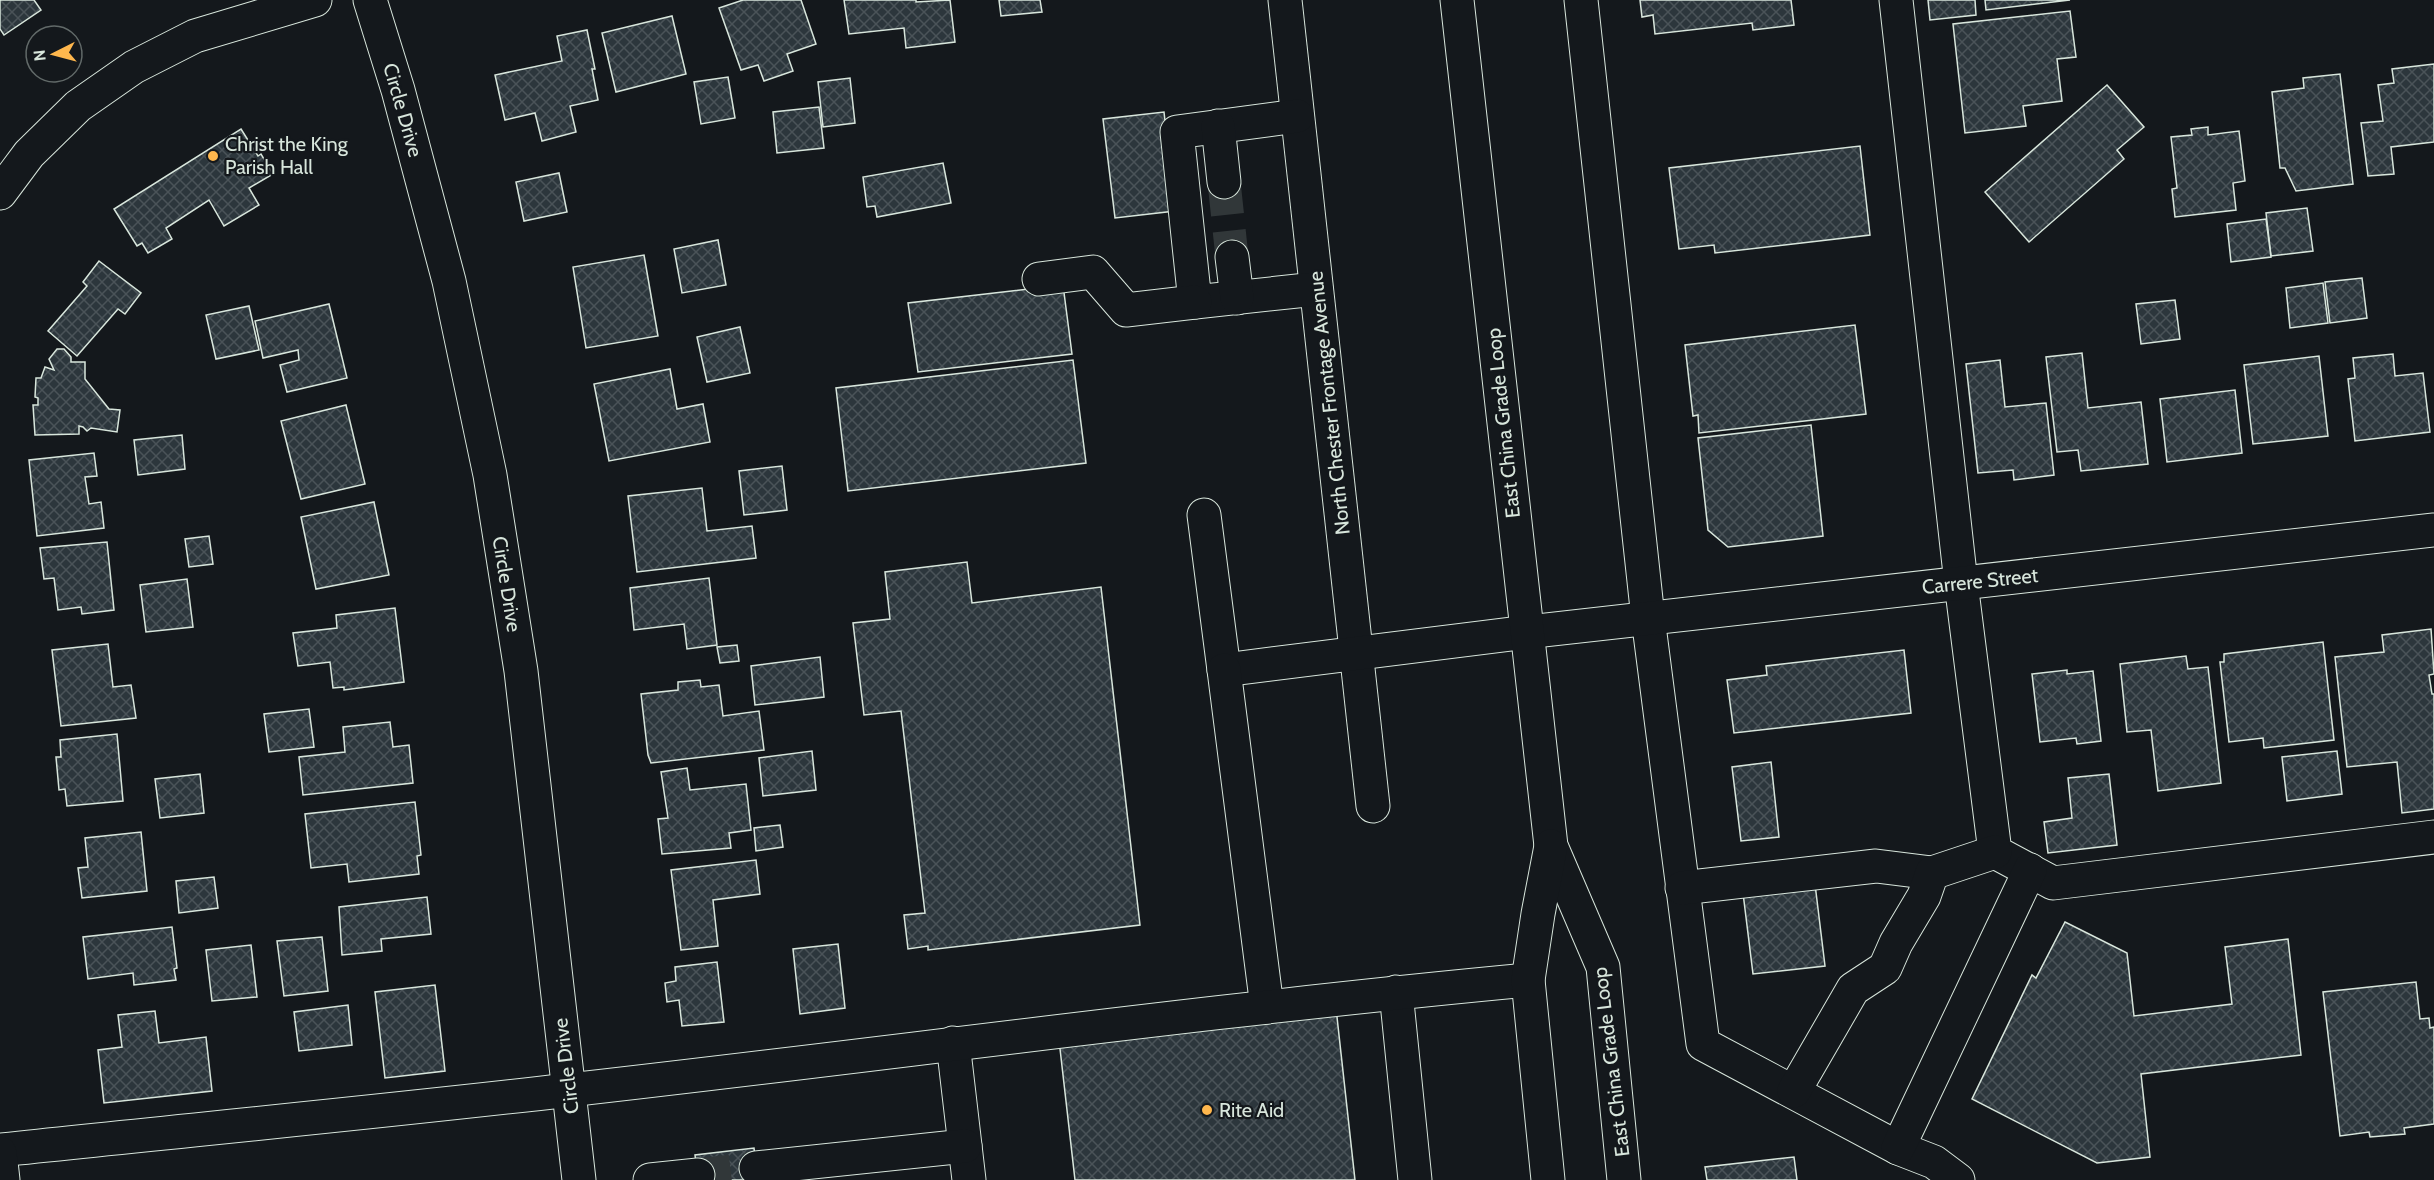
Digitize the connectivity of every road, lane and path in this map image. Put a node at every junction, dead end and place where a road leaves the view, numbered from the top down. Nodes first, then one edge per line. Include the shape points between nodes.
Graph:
1 (315, 0) edge
2 (370, 0) edge
3 (1285, 0) edge
4 (1456, 0) edge
5 (1581, 0) edge
6 (1896, 0) edge
7 (1297, 116) junction
8 (1218, 126) junction
9 (1224, 182) tunnel mouth
10 (0, 193) edge
11 (1232, 257) tunnel mouth
12 (1039, 279) dead end
13 (1316, 289) junction
14 (1237, 298) junction
15 (1195, 302) junction
16 (1204, 515) dead end
17 (2434, 530) edge
18 (1962, 583) junction
19 (1648, 618) junction
20 (1527, 632) junction
21 (1356, 655) junction
22 (1224, 670) junction
23 (1373, 806) dead end
24 (2434, 837) edge
25 (1551, 846) junction
26 (1995, 852) junction
27 (2030, 870) junction
28 (1932, 873) junction
29 (1682, 888) junction
30 (1528, 980) junction
31 (1396, 992) junction
32 (1267, 1007) junction
33 (953, 1043) junction
34 (568, 1090) junction
35 (1794, 1091) junction
36 (965, 1146) junction
37 (1898, 1148) junction
38 (0, 1151) edge
39 (756, 1168) tunnel mouth
40 (698, 1174) dead end
41 (3, 1180) edge
42 (579, 1180) edge
43 (650, 1180) edge
44 (969, 1180) edge
45 (1415, 1180) edge
46 (1548, 1180) edge
47 (1624, 1180) edge
48 (1958, 1180) edge

1 - 10 street via 195,36 134,67 78,106 29,154
2 - 34 street, Circle Drive via 449,281 490,475 521,670
3 - 7 street, North Chester Frontage Avenue
4 - 20 street, East China Grade Loop
5 - 19 street
6 - 18 street
7 - 8 street
7 - 13 street, North Chester Frontage Avenue
8 - 9 street
8 - 15 street via 1177,132
11 - 14 street
12 - 15 street via 1093,272 1125,310
13 - 14 street
13 - 21 street, North Chester Frontage Avenue
14 - 15 street
16 - 22 street
17 - 18 street, Carrere Street
18 - 19 street, Carrere Street
18 - 26 street
19 - 20 street, Carrere Street
19 - 29 street
20 - 21 street, Carrere Street
20 - 25 street, East China Grade Loop
21 - 22 street, Carrere Street
21 - 23 street, North Chester Frontage Avenue
22 - 32 street
24 - 27 street via 2053,883
25 - 30 street, East China Grade Loop
25 - 47 street, East China Grade Loop via 1603,967
26 - 27 street
26 - 28 street
27 - 37 street
28 - 29 street via 1876,866
28 - 35 street via 1924,896 1885,968 1853,988
29 - 35 street via 1703,1044
30 - 31 street
30 - 46 street, East China Grade Loop
31 - 32 street
31 - 45 street
32 - 33 street
33 - 34 street
33 - 36 street
34 - 38 street
34 - 42 street, Circle Drive
35 - 37 street
36 - 39 street
36 - 44 street
37 - 48 street via 1934,1162
38 - 41 street
40 - 43 street

